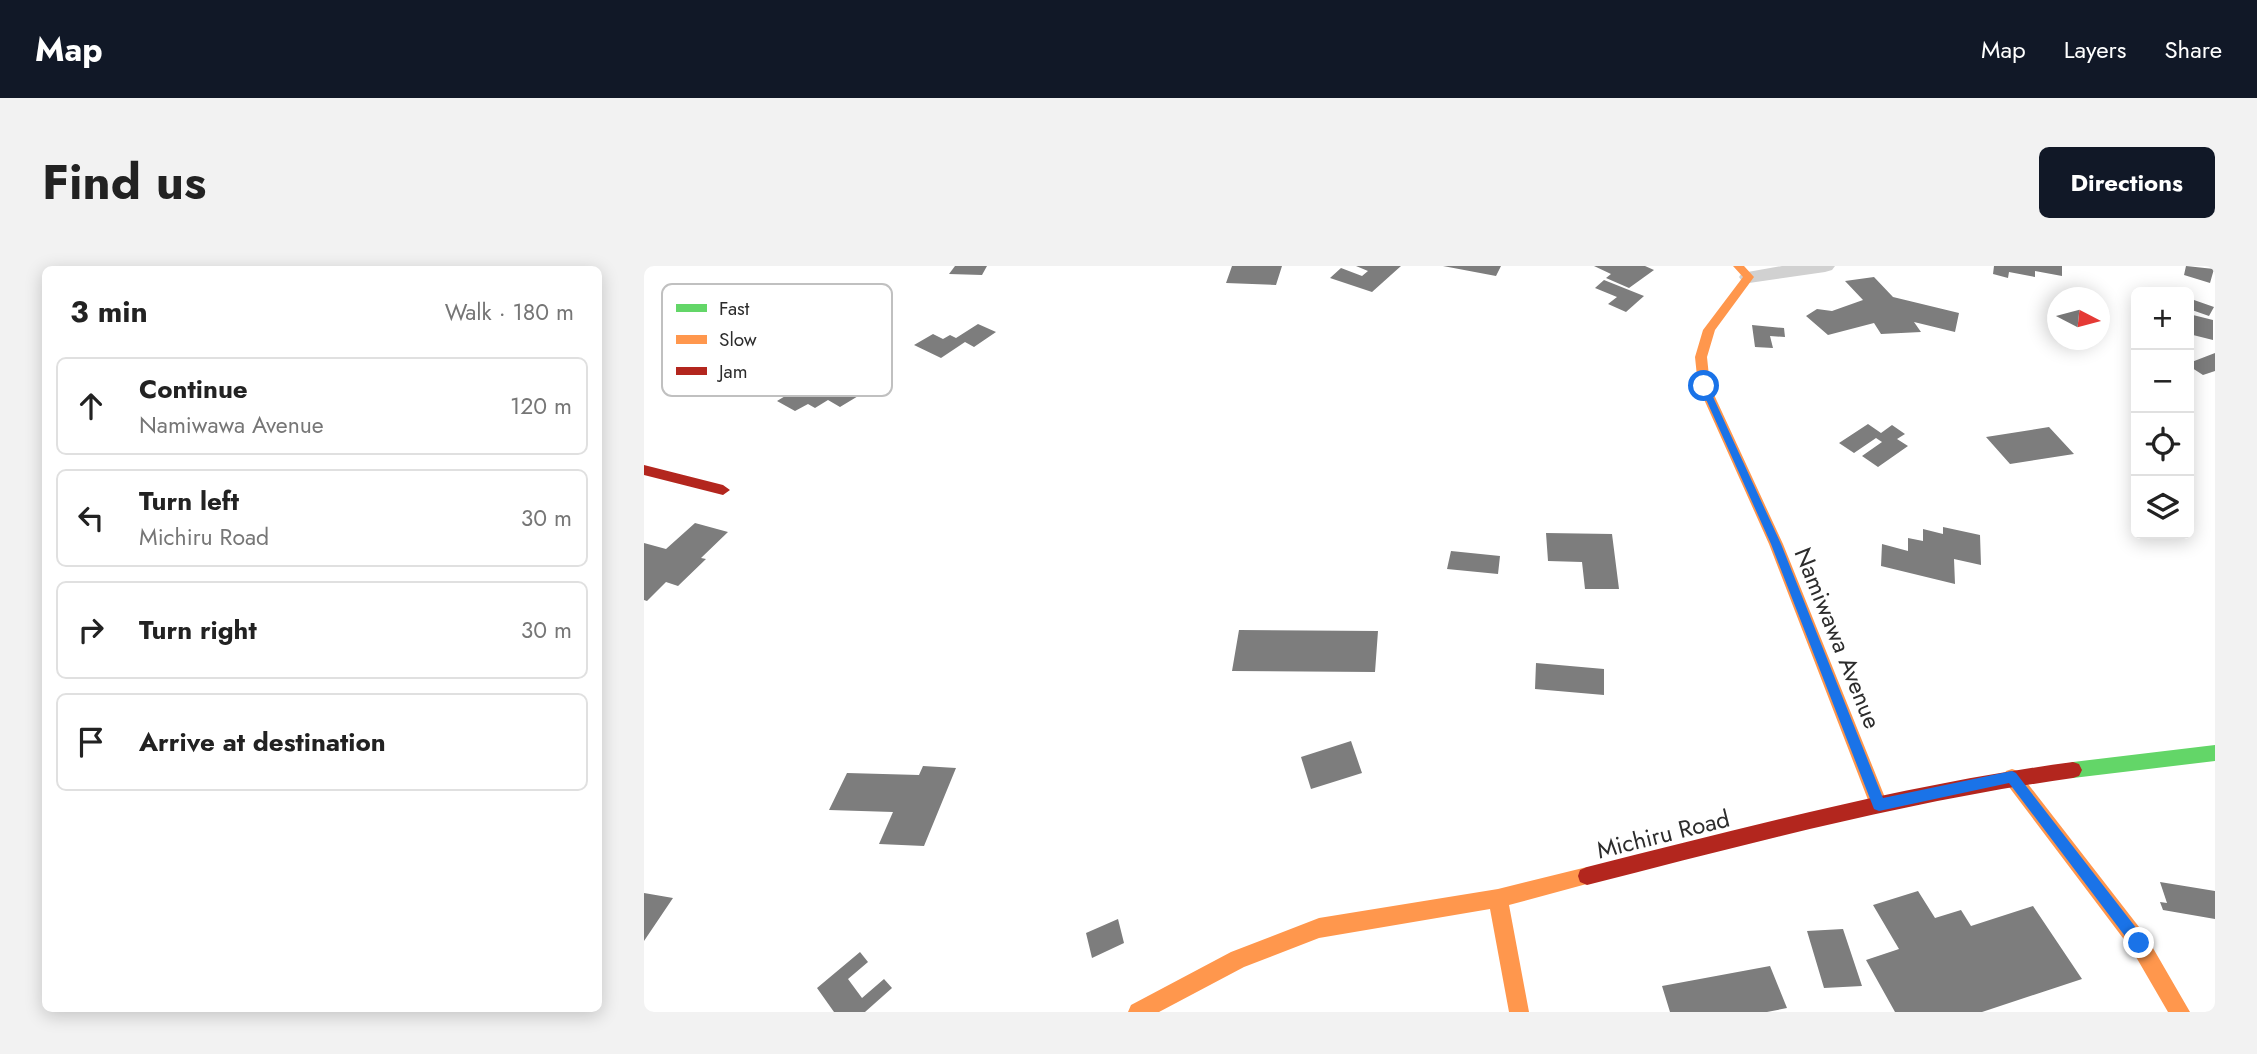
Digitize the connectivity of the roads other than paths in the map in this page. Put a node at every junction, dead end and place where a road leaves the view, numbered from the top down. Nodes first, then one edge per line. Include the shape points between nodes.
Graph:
1 (1825, 266) edge
2 (1744, 271) edge
3 (644, 470) edge
4 (723, 490) dead end
5 (2215, 753) edge
6 (2012, 777) junction
7 (1879, 805) junction
8 (1499, 898) junction
9 (1138, 1012) edge
10 (1519, 1012) edge
11 (2180, 1012) edge

1 - 2 street
2 - 7 street, Namiwawa Avenue via 1709,330 1701,357 1704,386 1776,544
3 - 4 street
5 - 6 street, Michiru Road
6 - 7 street, Michiru Road
6 - 11 street via 2139,943
7 - 8 street, Michiru Road
8 - 9 street, Michiru Road via 1319,928 1238,959
8 - 10 street

